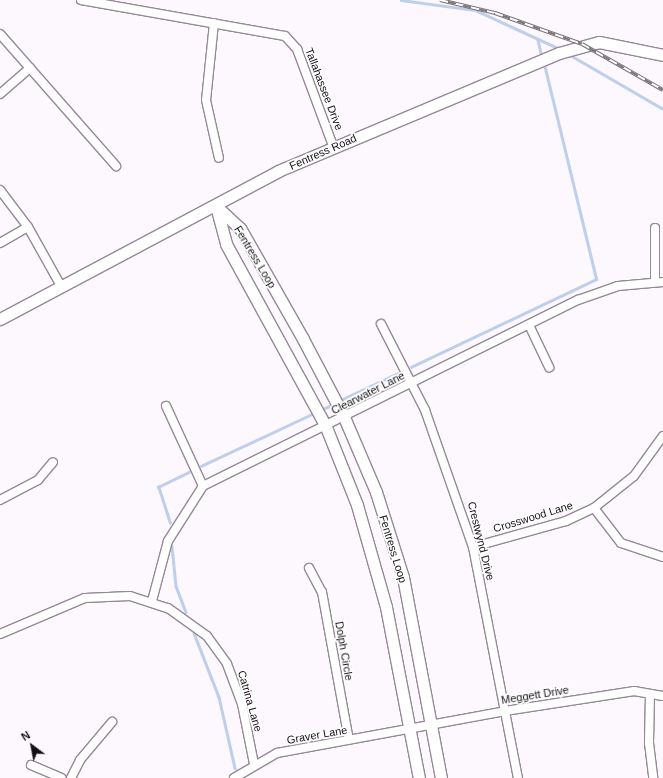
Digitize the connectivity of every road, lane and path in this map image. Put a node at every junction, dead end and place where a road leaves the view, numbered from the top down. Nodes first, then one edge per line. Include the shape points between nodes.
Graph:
1 (82, 0) edge
2 (214, 23) junction
3 (0, 34) edge
4 (663, 55) edge
5 (30, 68) junction
6 (0, 94) edge
7 (333, 146) junction
8 (220, 158) dead end
9 (116, 166) dead end
10 (0, 190) edge
11 (216, 206) junction
12 (28, 227) junction
13 (655, 228) dead end
14 (0, 243) edge
15 (659, 281) edge
16 (61, 286) junction
17 (0, 319) edge
18 (381, 324) dead end
19 (529, 325) junction
20 (549, 367) dead end
21 (412, 383) junction
22 (166, 406) dead end
23 (344, 417) junction
24 (326, 428) junction
25 (663, 436) edge
26 (53, 462) dead end
27 (203, 486) junction
28 (0, 500) edge
29 (594, 508) junction
30 (473, 547) junction
31 (663, 557) edge
32 (309, 568) dead end
33 (152, 601) junction
34 (0, 634) edge
35 (650, 694) junction
36 (663, 696) edge
37 (505, 711) junction
38 (112, 722) dead end
39 (431, 725) junction
40 (410, 729) junction
41 (349, 740) junction
42 (254, 764) junction
43 (32, 765) dead end
44 (61, 778) edge
45 (71, 778) edge
46 (234, 778) edge
47 (419, 778) edge
48 (441, 778) edge
49 (518, 778) edge
50 (654, 778) edge

1 - 2 street, Tallahassee Drive
2 - 7 street, Tallahassee Drive via 277,33 292,42
2 - 8 street via 206,100
3 - 5 street
4 - 7 street, Fentress Road via 613,42 582,44
5 - 6 street
5 - 9 street
7 - 11 street, Fentress Road
10 - 12 street
11 - 16 street, Fentress Road
11 - 23 street, Fentress Loop via 240,228
11 - 24 street, Fentress Loop via 226,244
12 - 14 street
12 - 16 street
13 - 15 street
15 - 19 street, Clearwater Lane via 598,291
16 - 17 street, Fentress Road
18 - 21 street, Crestwynd Drive
19 - 20 street
19 - 21 street, Clearwater Lane
21 - 23 street, Clearwater Lane
21 - 30 street, Crestwynd Drive via 442,453
22 - 27 street
23 - 24 street, Clearwater Lane
23 - 39 street, Fentress Loop via 376,492 403,577
24 - 27 street, Clearwater Lane
24 - 40 street, Fentress Loop via 372,552
25 - 29 street, Crosswood Lane via 634,476
26 - 28 street via 38,480
27 - 33 street via 168,541
29 - 30 street, Crosswood Lane via 566,521
29 - 31 street via 621,543
30 - 37 street, Crestwynd Drive
32 - 41 street, Dolph Circle via 322,592
33 - 34 street, Catrina Lane via 113,595 85,598
33 - 42 street, Catrina Lane via 183,617 207,636 227,664 242,704
35 - 36 street, Meggett Drive
35 - 37 street, Meggett Drive via 634,691
35 - 50 street via 649,743
37 - 39 street, Meggett Drive
37 - 49 street
38 - 45 street via 80,760
39 - 40 street, Meggett Drive
39 - 48 street, Fentress Loop
40 - 41 street, Graver Lane
40 - 47 street, Fentress Loop
41 - 42 street, Graver Lane via 277,754
42 - 46 street, Graver Lane
43 - 44 street

